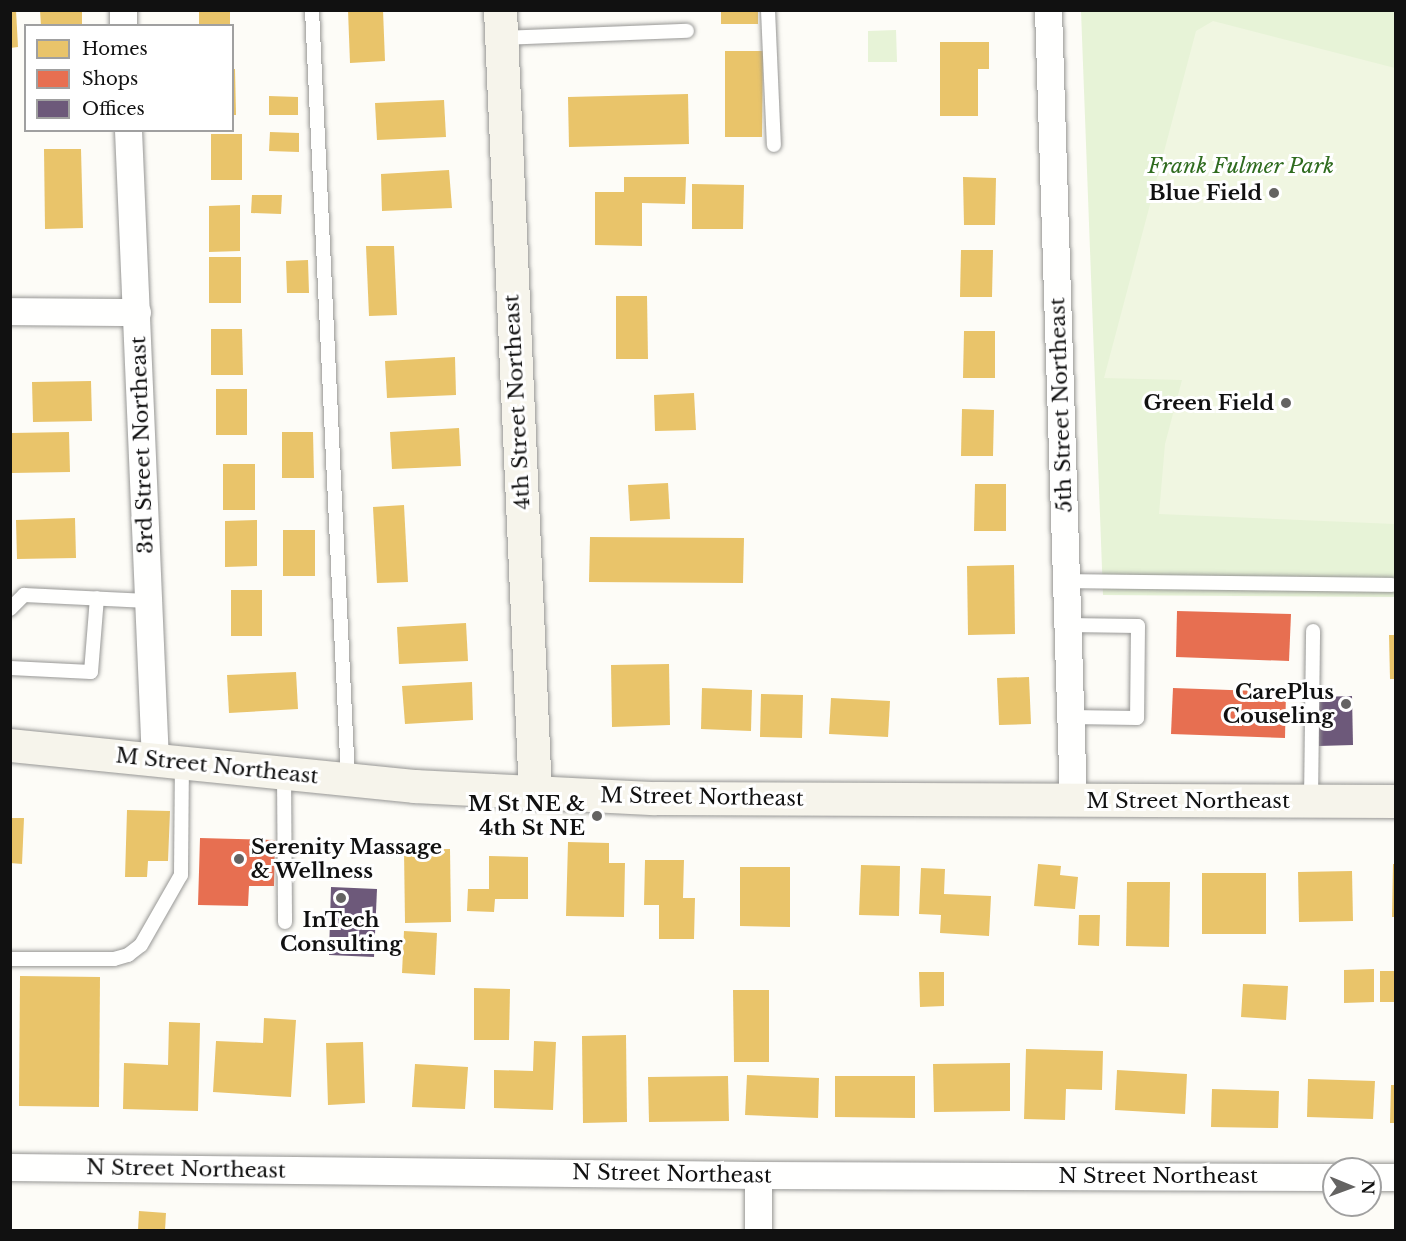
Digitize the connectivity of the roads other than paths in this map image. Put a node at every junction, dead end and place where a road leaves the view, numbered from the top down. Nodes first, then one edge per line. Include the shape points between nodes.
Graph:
1 (312, 10) edge
2 (768, 10) edge
3 (1048, 10) edge
4 (500, 24) edge
5 (687, 31) dead end
6 (128, 132) edge
7 (774, 145) dead end
8 (10, 311) edge
9 (137, 312) junction
10 (1066, 580) junction
11 (1392, 585) dead end
12 (97, 598) junction
13 (148, 601) junction
14 (10, 609) edge
15 (1067, 625) junction
16 (1313, 631) dead end
17 (10, 668) edge
18 (1070, 717) junction
19 (10, 745) edge
20 (168, 762) junction
21 (284, 773) junction
22 (348, 779) junction
23 (535, 793) junction
24 (1072, 800) junction
25 (1311, 801) junction
26 (1395, 801) edge
27 (285, 922) dead end
28 (10, 959) edge
29 (10, 1167) edge
30 (758, 1176) junction
31 (1322, 1176) edge
32 (758, 1230) edge

1 - 22 lane
2 - 7 lane
3 - 10 street, 5th Street Northeast
4 - 5 lane
4 - 23 main road, 4th Street Northeast
6 - 9 street, 3rd Street Northeast
8 - 9 street
9 - 13 street, 3rd Street Northeast
10 - 11 lane
10 - 15 street, 5th Street Northeast
12 - 13 lane
12 - 14 lane via 24,595
12 - 17 lane via 91,672
13 - 20 street, 3rd Street Northeast
15 - 18 street, 5th Street Northeast
15 - 18 lane via 1138,626 1137,718
16 - 25 lane
18 - 24 street, 5th Street Northeast
19 - 20 main road, M Street Northeast
20 - 21 main road, M Street Northeast
20 - 28 lane via 181,875 141,945 114,959
21 - 22 main road, M Street Northeast
21 - 27 lane
22 - 23 main road, M Street Northeast
23 - 24 main road, M Street Northeast via 665,798
24 - 25 main road, M Street Northeast
25 - 26 main road, M Street Northeast
29 - 30 street, N Street Northeast
30 - 31 street, N Street Northeast
30 - 32 street

